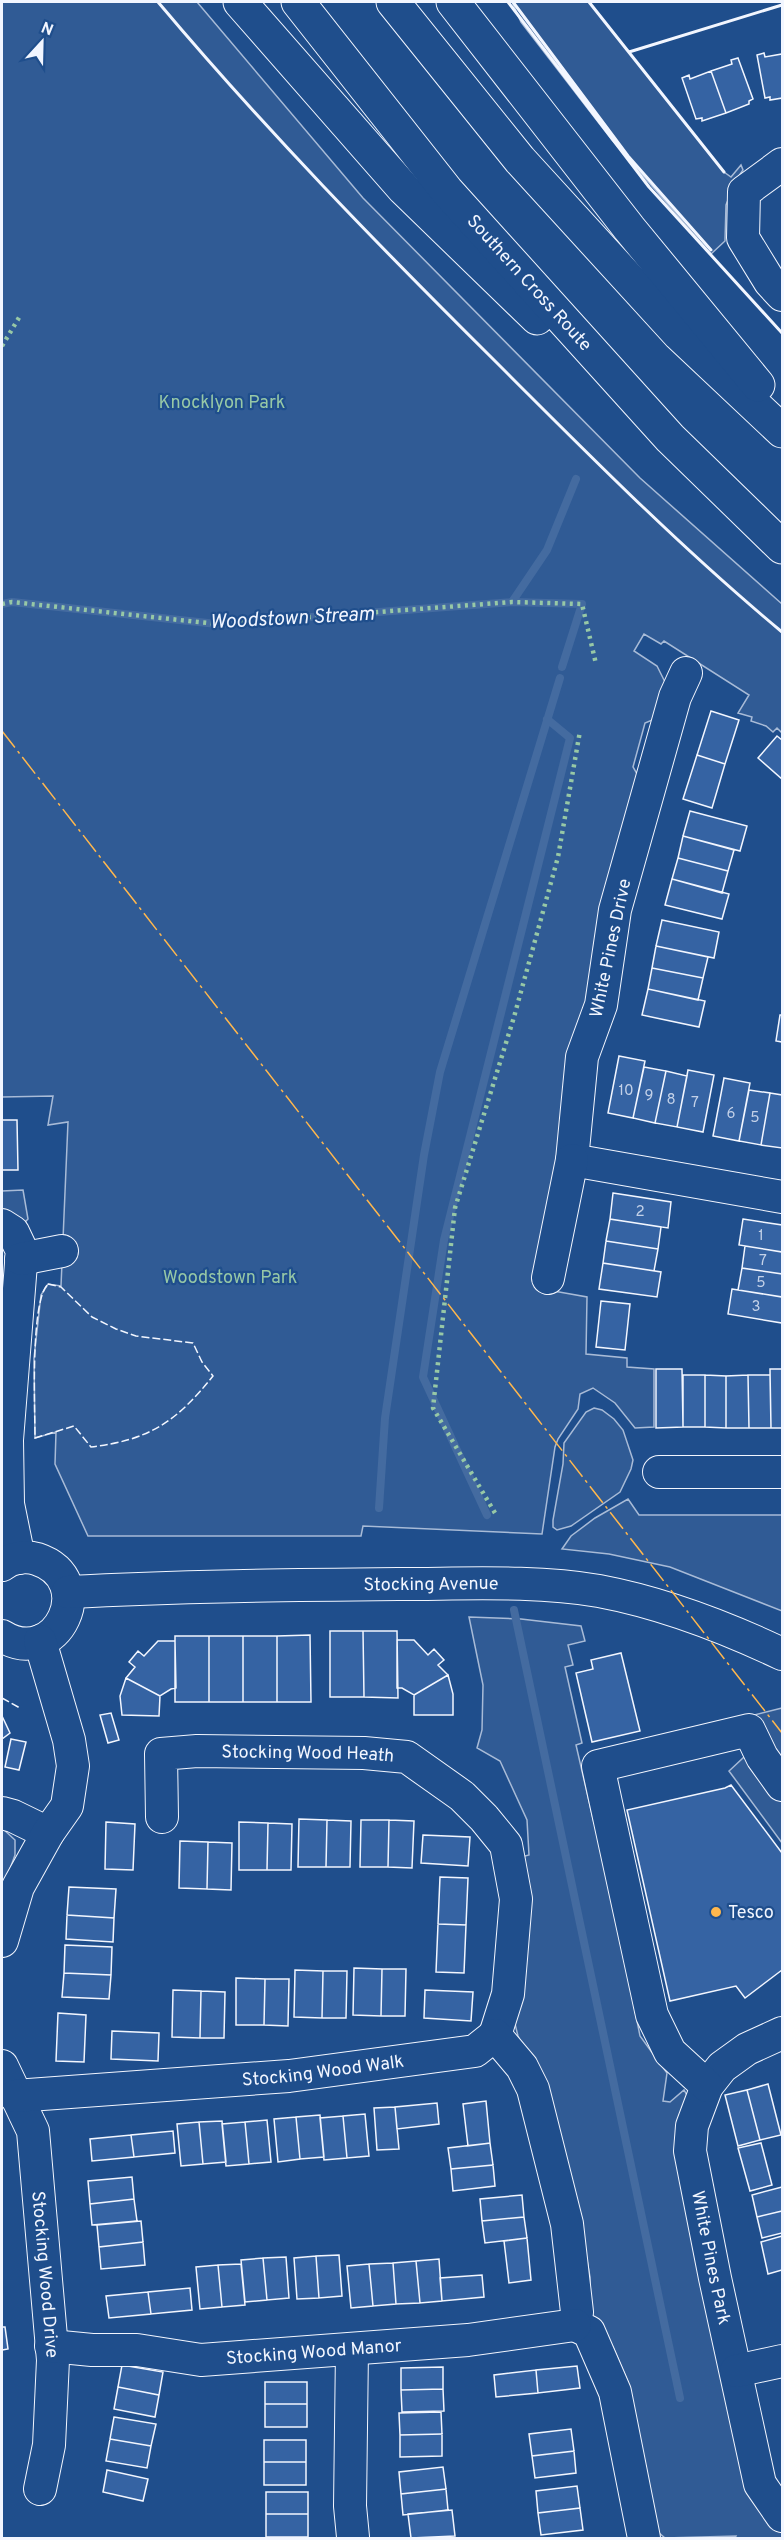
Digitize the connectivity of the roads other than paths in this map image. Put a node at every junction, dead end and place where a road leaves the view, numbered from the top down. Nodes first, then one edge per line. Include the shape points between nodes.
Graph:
1 (240, 2) edge
2 (298, 2) edge
3 (393, 2) edge
4 (453, 2) edge
5 (783, 164) edge
6 (783, 295) edge
7 (783, 414) edge
8 (783, 431) edge
9 (669, 438) junction
10 (783, 547) edge
11 (686, 673) dead end
12 (572, 1160) junction
13 (783, 1197) edge
14 (2, 1225) edge
15 (62, 1251) dead end
16 (22, 1255) junction
17 (548, 1278) dead end
18 (660, 1472) dead end
19 (783, 1472) edge
20 (10, 1562) edge
21 (68, 1593) junction
22 (2, 1636) edge
23 (40, 1641) junction
24 (783, 1654) edge
25 (783, 1785) edge
26 (2, 1813) edge
27 (162, 1817) dead end
28 (48, 1833) junction
29 (2, 1941) edge
30 (783, 2033) edge
31 (495, 2035) junction
32 (2, 2066) edge
33 (706, 2086) junction
34 (15, 2096) junction
35 (575, 2325) junction
36 (51, 2346) junction
37 (352, 2349) junction
38 (783, 2361) edge
39 (736, 2371) junction
40 (40, 2488) dead end
41 (783, 2516) edge
42 (353, 2537) dead end
43 (644, 2538) edge

1 - 9 highway via 404,189 506,291
2 - 9 highway, Southern Cross Route via 447,191
3 - 8 highway via 520,160 679,334
4 - 7 highway via 629,228
5 - 6 street via 744,192 743,238 770,282
9 - 10 highway, Southern Cross Route
11 - 12 street, White Pines Drive via 672,709 615,910 601,1005 582,1057
12 - 13 street
12 - 17 street, White Pines Drive
14 - 16 street via 13,1232
15 - 16 street
16 - 20 street via 7,1440
18 - 19 street
20 - 21 street via 32,1557 50,1566 64,1580
21 - 23 street via 66,1617
21 - 24 street, Stocking Avenue via 302,1584 553,1586 652,1603 714,1622
22 - 23 street via 15,1642
23 - 28 street via 73,1766 67,1806
25 - 33 street via 762,1757 749,1730 598,1766 652,2015 670,2052
26 - 28 street
27 - 31 street, Stocking Wood Heath via 161,1754 364,1753 407,1757 462,1796 506,1845 516,1899 508,1994
28 - 29 street via 18,1887
30 - 33 street, White Pines Park via 747,2049 722,2067
31 - 34 street, Stocking Wood Walk via 475,2051 289,2076
31 - 35 street via 522,2067 533,2088 567,2224 577,2312
32 - 34 street, Stocking Wood Drive
33 - 39 street, White Pines Park via 692,2126 690,2151
34 - 36 street, Stocking Wood Drive via 33,2132
35 - 37 street, Stocking Wood Manor via 468,2340
35 - 43 street via 589,2332 615,2392
36 - 37 street, Stocking Wood Manor via 137,2350 201,2360
36 - 40 street, Stocking Wood Drive via 49,2445
37 - 42 street
38 - 39 street
39 - 41 street, White Pines Park via 760,2484

